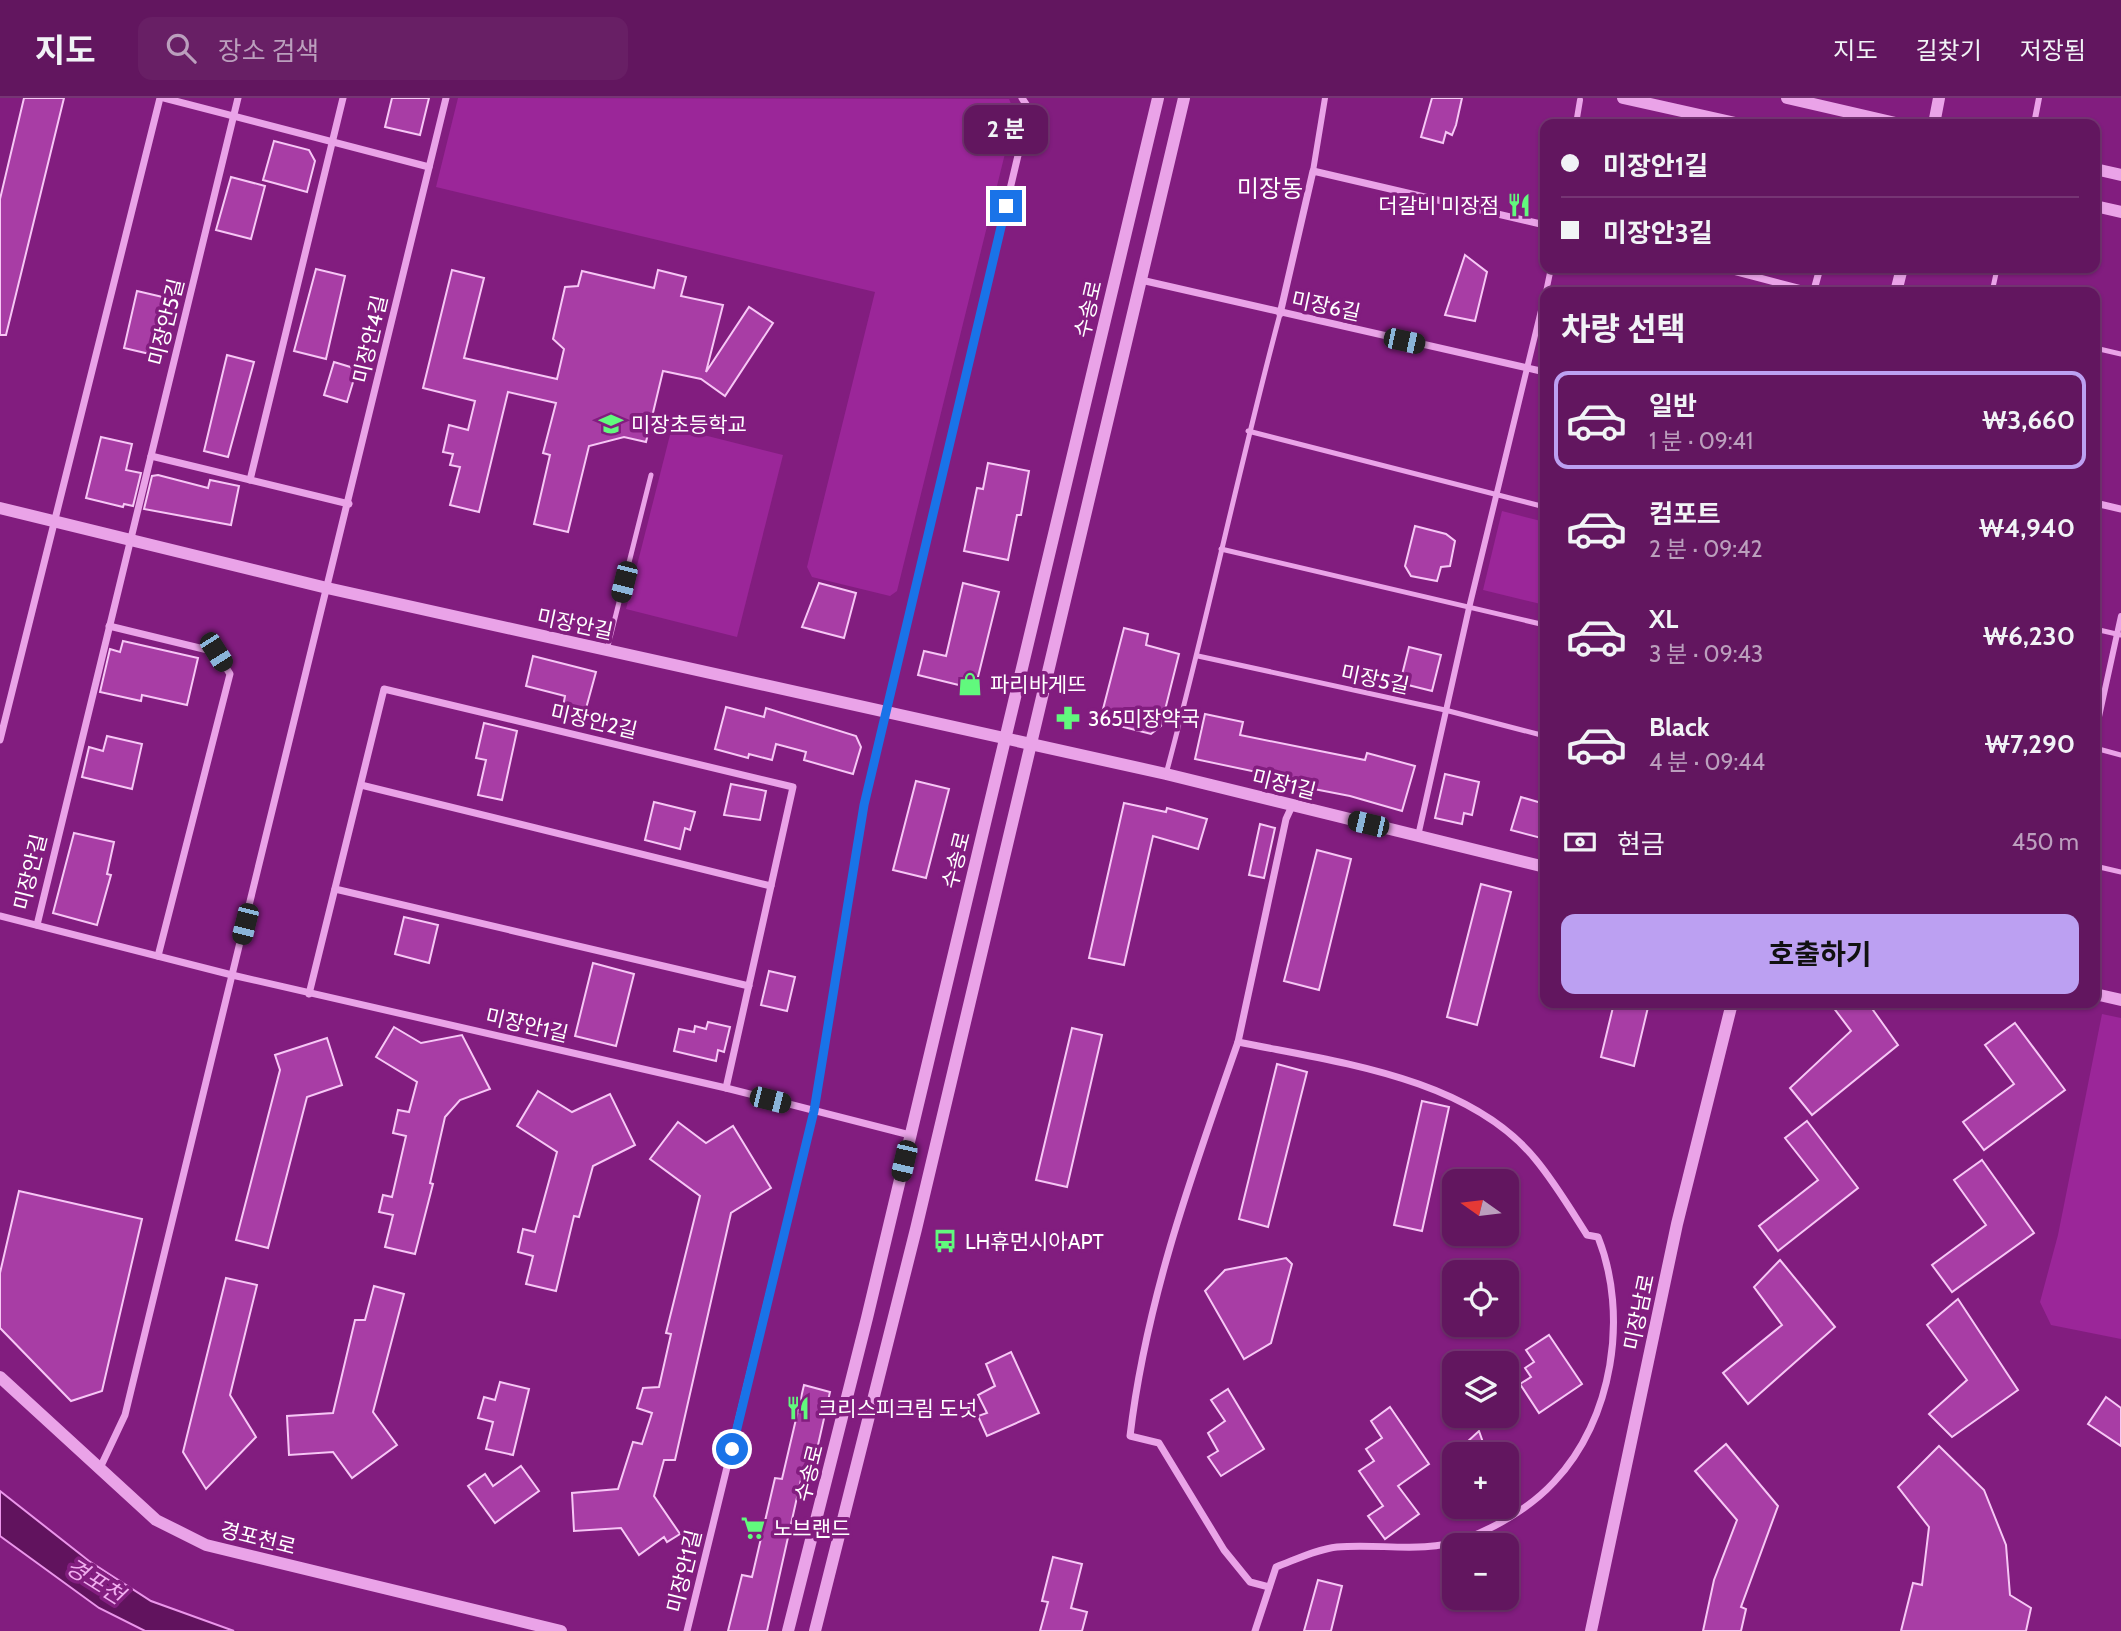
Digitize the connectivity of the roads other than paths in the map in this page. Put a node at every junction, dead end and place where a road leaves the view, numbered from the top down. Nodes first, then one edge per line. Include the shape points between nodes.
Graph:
1 (162, 98) edge
2 (238, 98) edge
3 (343, 98) edge
4 (446, 98) edge
5 (1023, 98) edge
6 (1151, 98) edge
7 (1158, 98) edge
8 (1186, 98) edge
9 (1325, 98) edge
10 (1623, 98) edge
11 (1787, 98) edge
12 (1939, 98) edge
13 (2039, 98) edge
14 (1580, 100) edge
15 (234, 117) junction
16 (1577, 119) edge
17 (1718, 119) edge
18 (1878, 119) edge
19 (1935, 119) edge
20 (2035, 119) edge
21 (1151, 126) junction
22 (332, 143) junction
23 (429, 167) junction
24 (2100, 170) edge
25 (1313, 171) junction
26 (2121, 175) edge
27 (2100, 207) edge
28 (2121, 212) edge
29 (1540, 224) edge
30 (1742, 273) edge
31 (1141, 280) junction
32 (1797, 287) edge
33 (1280, 314) junction
34 (1540, 315) edge
35 (2100, 349) edge
36 (2121, 354) edge
37 (1528, 368) junction
38 (1540, 371) edge
39 (1248, 431) junction
40 (151, 456) junction
41 (651, 475) dead end
42 (250, 480) junction
43 (1496, 496) junction
44 (349, 504) junction
45 (2100, 504) edge
46 (1540, 506) edge
47 (0, 509) edge
48 (2121, 509) edge
49 (54, 522) junction
50 (128, 541) junction
51 (1221, 549) junction
52 (327, 588) junction
53 (1469, 608) junction
54 (2121, 616) edge
55 (1540, 624) edge
56 (109, 626) junction
57 (2100, 630) edge
58 (2118, 635) edge
59 (607, 650) junction
60 (1198, 656) junction
61 (1445, 710) junction
62 (887, 712) junction
63 (2100, 714) edge
64 (1540, 735) edge
65 (1010, 739) junction
66 (0, 740) edge
67 (1031, 744) junction
68 (2100, 749) edge
69 (2121, 754) edge
70 (1166, 774) junction
71 (360, 785) junction
72 (1292, 806) junction
73 (1418, 836) junction
74 (1540, 866) edge
75 (2100, 867) edge
76 (2121, 872) edge
77 (771, 886) junction
78 (335, 889) junction
79 (0, 916) edge
80 (37, 925) junction
81 (158, 956) junction
82 (232, 975) junction
83 (749, 986) junction
84 (309, 994) junction
85 (2100, 995) edge
86 (2121, 1000) edge
87 (1731, 1008) edge
88 (1238, 1042) junction
89 (726, 1088) junction
90 (814, 1111) junction
91 (910, 1135) junction
92 (0, 1377) edge
93 (100, 1468) junction
94 (1269, 1587) junction
95 (561, 1631) edge
96 (687, 1631) edge
97 (788, 1631) edge
98 (815, 1631) edge
99 (1255, 1631) edge
100 (1591, 1631) edge

1 - 15 street
1 - 49 street
2 - 15 street, 미장안5길
3 - 22 street
4 - 23 street, 미장안4길
5 - 62 street, 미장안1길 via 1028,108
6 - 21 street
7 - 21 street, 수송로
8 - 31 street
9 - 25 street
10 - 17 street
11 - 18 street
12 - 19 street
13 - 20 street
14 - 16 street
15 - 22 street
15 - 40 street, 미장안5길
21 - 65 street, 수송로
22 - 23 street
22 - 42 street
23 - 44 street, 미장안4길
24 - 26 street
25 - 29 street
25 - 33 street
27 - 28 street
30 - 32 street
31 - 33 street, 미장6길
31 - 67 street
33 - 37 street, 미장6길
33 - 39 lane
34 - 37 street
35 - 36 lane
37 - 38 street, 미장6길
37 - 43 street
39 - 43 lane
39 - 51 lane
40 - 42 street
40 - 50 street, 미장안5길
41 - 59 lane
42 - 44 street
43 - 46 lane
43 - 53 street
44 - 52 street, 미장안4길
45 - 48 street
47 - 49 street, 미장안길
49 - 50 street, 미장안길
49 - 66 street
50 - 52 street, 미장안길
50 - 56 street, 미장안길
51 - 53 lane
51 - 60 lane
52 - 59 street, 미장안길
52 - 82 street
53 - 55 lane
53 - 61 street
54 - 58 street
56 - 80 street, 미장안길
56 - 81 street via 216,652 230,674
57 - 58 lane
58 - 63 street
59 - 62 street, 미장안길
60 - 61 lane, 미장5길
60 - 70 lane
61 - 64 lane, 미장5길
61 - 73 street
62 - 65 street, 미장안길
62 - 90 street, 미장안1길 via 864,805
65 - 67 street, 미장1길
65 - 91 street, 수송로
67 - 70 street, 미장1길
67 - 98 street
68 - 69 lane
70 - 72 street, 미장1길
71 - 77 street
71 - 77 street, 미장안2길 via 384,689 793,787
71 - 78 street, 미장안2길
72 - 73 street, 미장1길
72 - 88 street
73 - 74 street, 미장1길
75 - 76 lane
77 - 83 street, 미장안2길
78 - 83 street
78 - 84 street, 미장안2길
79 - 80 street, 미장안1길
80 - 81 street, 미장안1길
81 - 82 street, 미장안1길
82 - 84 street, 미장안1길
82 - 93 street via 125,1415
83 - 89 street, 미장안2길
84 - 89 street, 미장안1길
85 - 86 street
87 - 100 street, 미장남로 via 1677,1224
88 - 94 street via 1177,1217 1138,1374 1130,1436 1158,1443 1224,1550 1250,1582
88 - 94 street via 1375,1070 1448,1094 1510,1134 1535,1158 1587,1235 1598,1237 1607,1258 1615,1314 1601,1400 1584,1440 1556,1481 1532,1503 1463,1539 1423,1547 1334,1547 1276,1567
89 - 90 street, 미장안1길
90 - 91 street, 미장안1길
90 - 96 street, 미장안1길
91 - 97 street, 수송로
92 - 93 street, 경포천로
93 - 95 street, 경포천로 via 156,1520 206,1545
94 - 99 street

